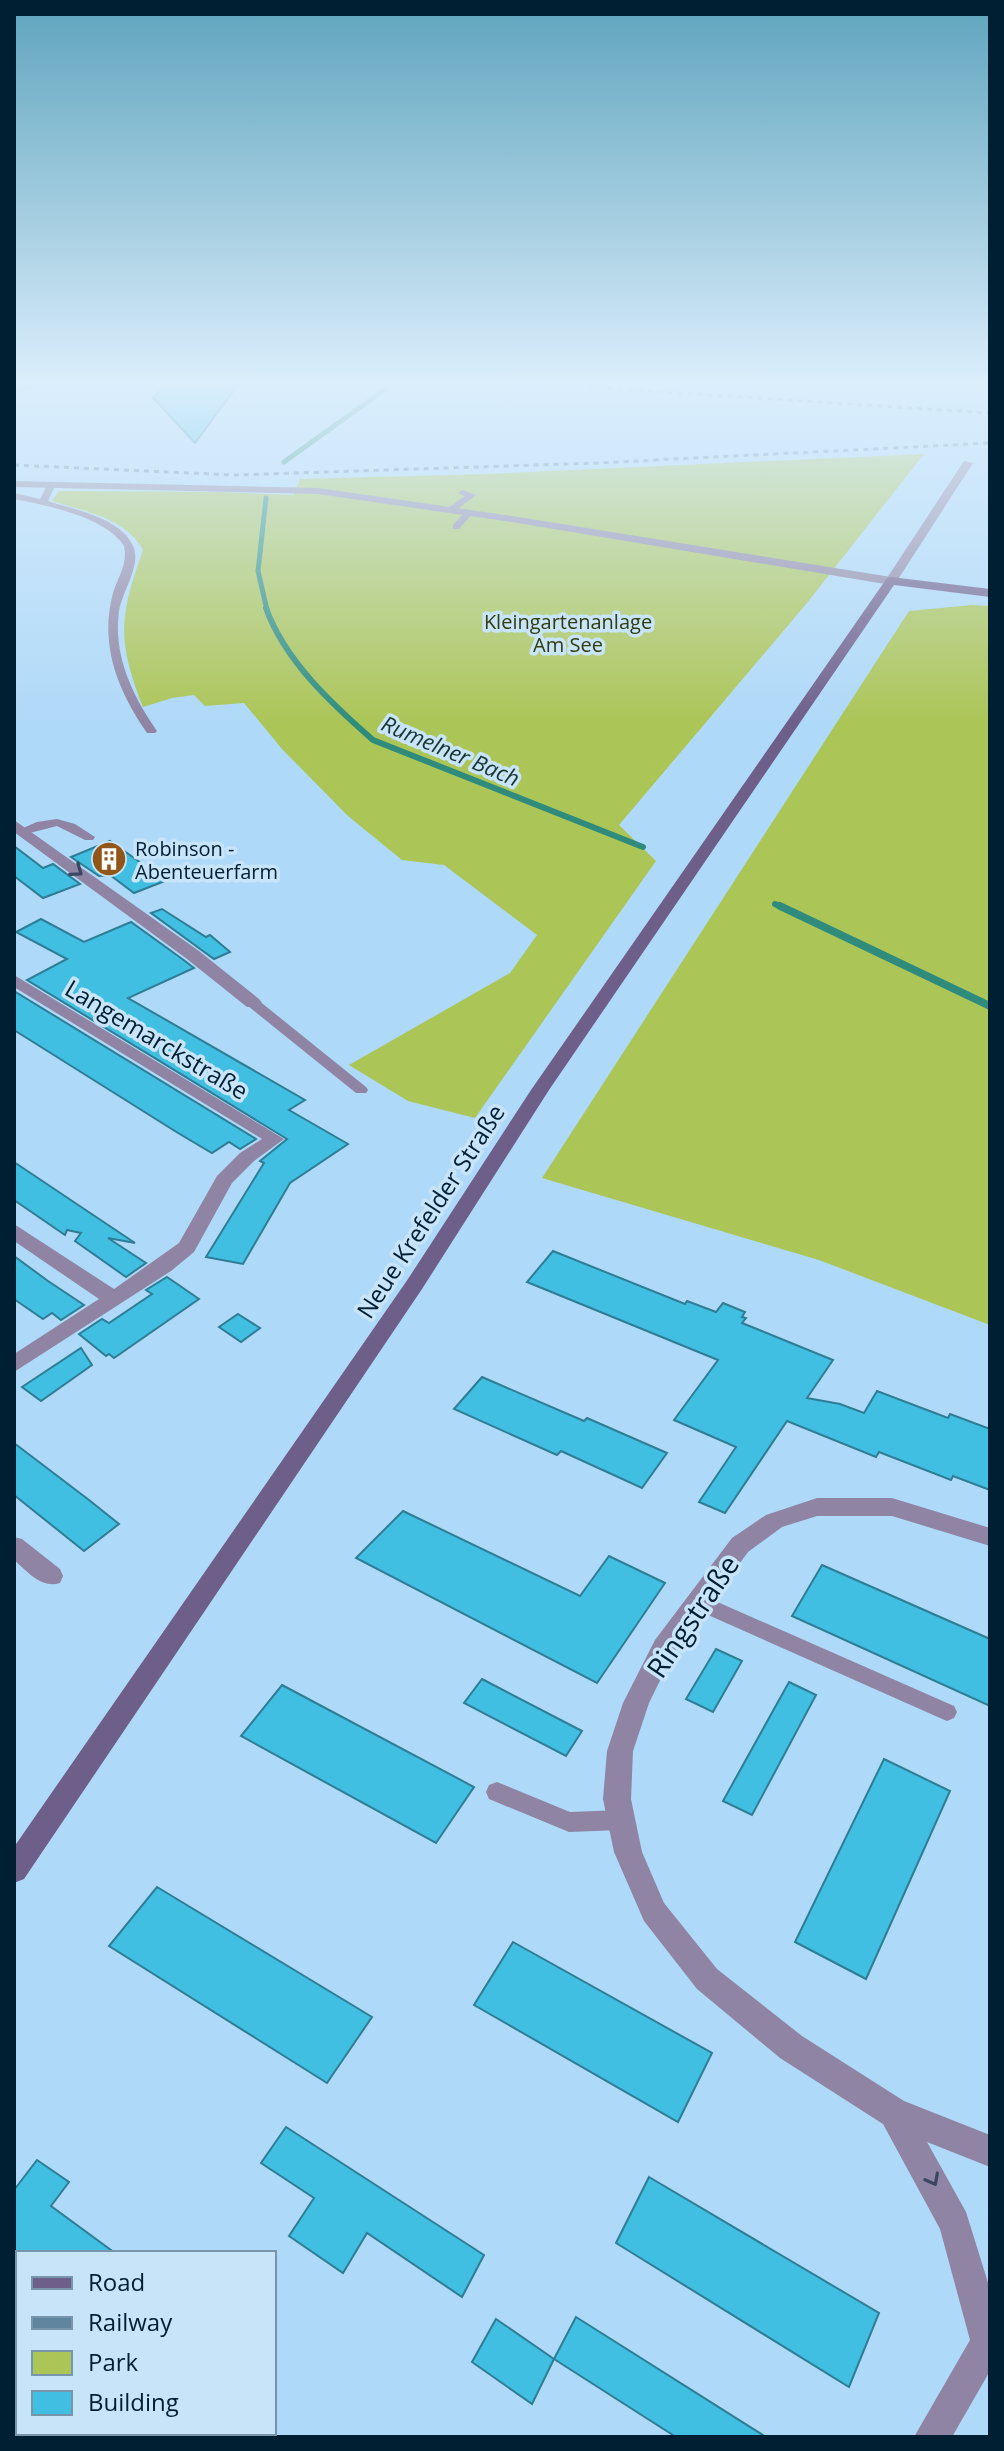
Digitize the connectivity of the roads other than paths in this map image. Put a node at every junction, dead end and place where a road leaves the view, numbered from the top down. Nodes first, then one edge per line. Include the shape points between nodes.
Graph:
1 (47, 494) edge
2 (342, 494) edge
3 (469, 494) edge
4 (948, 494) edge
5 (14, 496) edge
6 (43, 502) junction
7 (451, 510) junction
8 (469, 513) junction
9 (456, 527) dead end
10 (891, 581) junction
11 (990, 593) edge
12 (151, 731) dead end
13 (18, 828) edge
14 (89, 837) dead end
15 (14, 980) edge
16 (253, 1003) joint
17 (361, 1090) dead end
18 (14, 1231) edge
19 (113, 1298) junction
20 (14, 1364) edge
21 (990, 1537) edge
22 (14, 1546) edge
23 (51, 1576) dead end
24 (697, 1601) junction
25 (947, 1712) dead end
26 (497, 1792) dead end
27 (621, 1820) junction
28 (14, 1870) edge
29 (894, 2113) junction
30 (990, 2151) edge
31 (989, 2341) edge
32 (932, 2437) edge

1 - 6 lane
2 - 7 street
3 - 7 lane
4 - 10 street
5 - 6 lane
6 - 12 lane via 114,529 129,545 131,556 113,626 116,663 130,699
7 - 8 street
8 - 9 lane
8 - 10 street
10 - 11 main road
10 - 28 main road, Neue Krefelder Straße
13 - 14 lane via 67,823
13 -> 16 street
15 - 19 street, Langemarckstraße via 275,1139 224,1180 187,1247
16 - 17 lane
18 - 19 street
19 - 20 street
21 - 24 street, Ringstraße via 892,1507 817,1507 774,1521 740,1545
22 - 23 street
24 - 25 lane
24 - 27 street, Ringstraße via 664,1647 636,1703 620,1751
26 - 27 lane via 569,1822
27 - 29 street, Ringstraße via 628,1852 654,1912 707,1979 791,2047
29 - 30 street, Ringstraße
29 -> 31 street, Ringstraße via 955,2223
31 - 32 street

